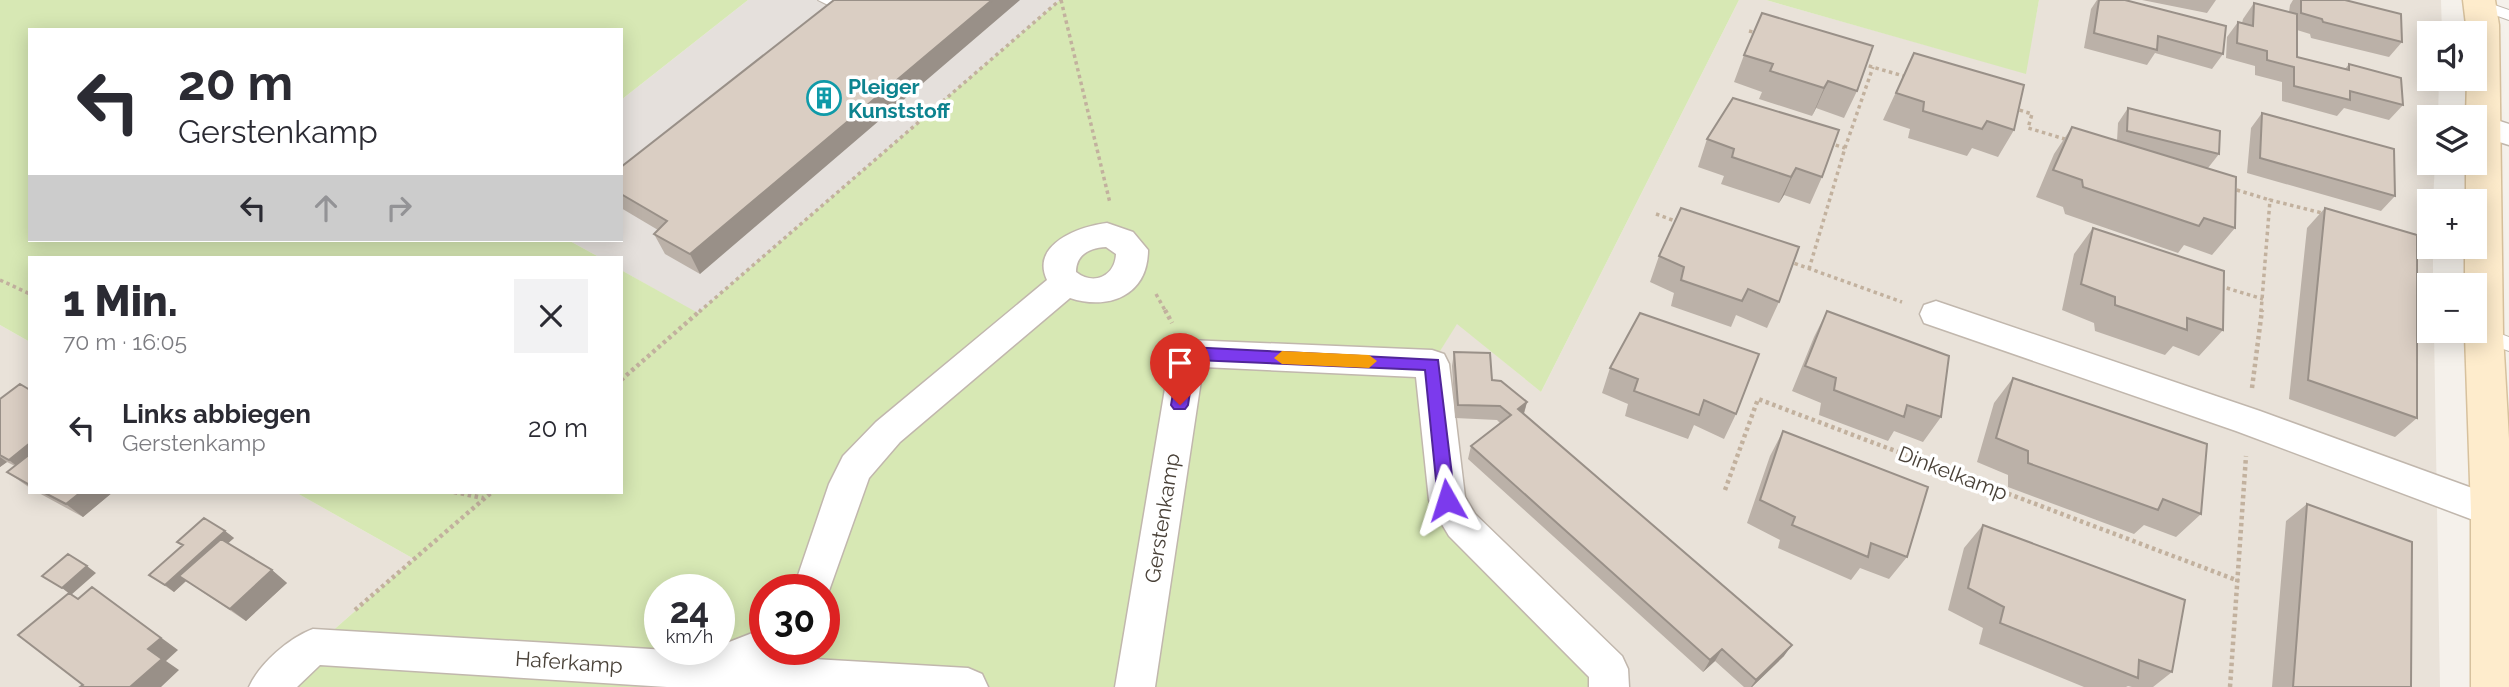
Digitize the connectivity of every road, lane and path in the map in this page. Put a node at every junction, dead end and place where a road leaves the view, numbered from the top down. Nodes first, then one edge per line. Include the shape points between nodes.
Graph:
1 (825, 0) edge
2 (841, 0) edge
3 (1061, 0) edge
4 (2489, 7) edge
5 (1749, 31) dead end
6 (1762, 34) edge
7 (1861, 64) edge
8 (1873, 67) junction
9 (1913, 79) edge
10 (2005, 106) edge
11 (2497, 131) edge
12 (1821, 140) edge
13 (2079, 143) edge
14 (1845, 148) junction
15 (2219, 185) edge
16 (2270, 200) junction
17 (1656, 214) dead end
18 (2336, 216) edge
19 (1681, 223) edge
20 (2402, 233) edge
21 (2417, 236) edge
22 (1127, 245) junction
23 (1784, 260) edge
24 (1809, 269) junction
25 (0, 280) edge
26 (1066, 283) junction
27 (2211, 283) edge
28 (28, 293) edge
29 (2263, 299) junction
30 (1936, 314) joint
31 (2497, 339) edge
32 (1188, 353) junction
33 (623, 378) edge
34 (2499, 399) edge
35 (2248, 421) junction
36 (1725, 490) dead end
37 (464, 494) edge
38 (489, 494) edge
39 (484, 498) junction
40 (2492, 511) junction
41 (817, 574) edge
42 (2239, 581) junction
43 (313, 647) junction
44 (749, 654) edge
45 (697, 670) junction
46 (269, 687) edge
47 (968, 687) edge
48 (1135, 687) edge
49 (1609, 687) edge
50 (2230, 687) edge
51 (2494, 687) edge

1 - 2 lane via 836,4
3 - 22 path via 1116,227
3 - 33 path
4 - 11 main road
5 - 6 path
7 - 8 path
8 - 9 path
8 - 14 path
10 - 13 path via 2032,114 2028,128
11 - 31 main road
12 - 14 path
14 - 24 path
15 - 16 path
16 - 18 path
16 - 29 path
17 - 19 path
20 - 21 path
22 - 26 street via 1132,265 1126,277 1112,287 1078,289
22 - 26 street via 1107,235 1075,243 1060,264
22 - 32 path
23 - 24 path
24 - 30 path
25 - 28 path
26 - 41 street via 888,432 856,467
27 - 29 path
29 - 35 path
30 - 35 street
31 - 34 main road
32 - 48 street, Gerstenkamp
32 - 49 street via 1432,364 1447,500 1462,525 1608,669
34 - 40 main road
35 - 40 street
35 - 42 path
36 - 42 path, Dinkelkamp via 1758,399
37 - 39 path
38 - 39 path
39 - 43 path
40 - 51 main road
42 - 50 path
43 - 45 street, Haferkamp
43 - 46 street
44 - 45 street
45 - 47 street, Haferkamp

